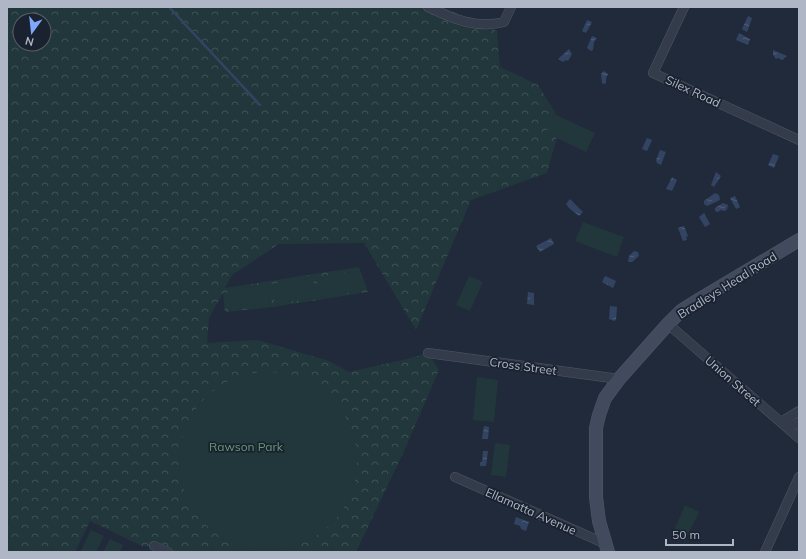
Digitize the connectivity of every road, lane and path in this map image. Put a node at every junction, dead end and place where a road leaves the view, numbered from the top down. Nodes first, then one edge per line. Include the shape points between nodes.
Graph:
1 (428, 7) edge
2 (511, 7) edge
3 (684, 7) edge
4 (799, 140) edge
5 (799, 240) edge
6 (668, 324) junction
7 (428, 353) dead end
8 (619, 379) junction
9 (799, 411) edge
10 (799, 422) edge
11 (784, 425) junction
12 (799, 438) edge
13 (455, 477) dead end
14 (799, 477) edge
15 (154, 546) dead end
16 (607, 548) edge
17 (168, 552) edge
18 (765, 552) edge

1 - 2 street via 459,21 491,25 504,22
3 - 4 street, Silex Road via 653,73
5 - 6 main road, Bradleys Head Road via 690,305
6 - 8 main road, Bradleys Head Road
6 - 11 street, Union Street
7 - 8 street, Cross Street
8 - 16 main road, Bradleys Head Road via 603,403 596,428 596,497 599,521
9 - 11 street
10 - 11 street
11 - 12 street, Union Street
13 - 16 street, Ellamatta Avenue
14 - 18 street
15 - 17 street

